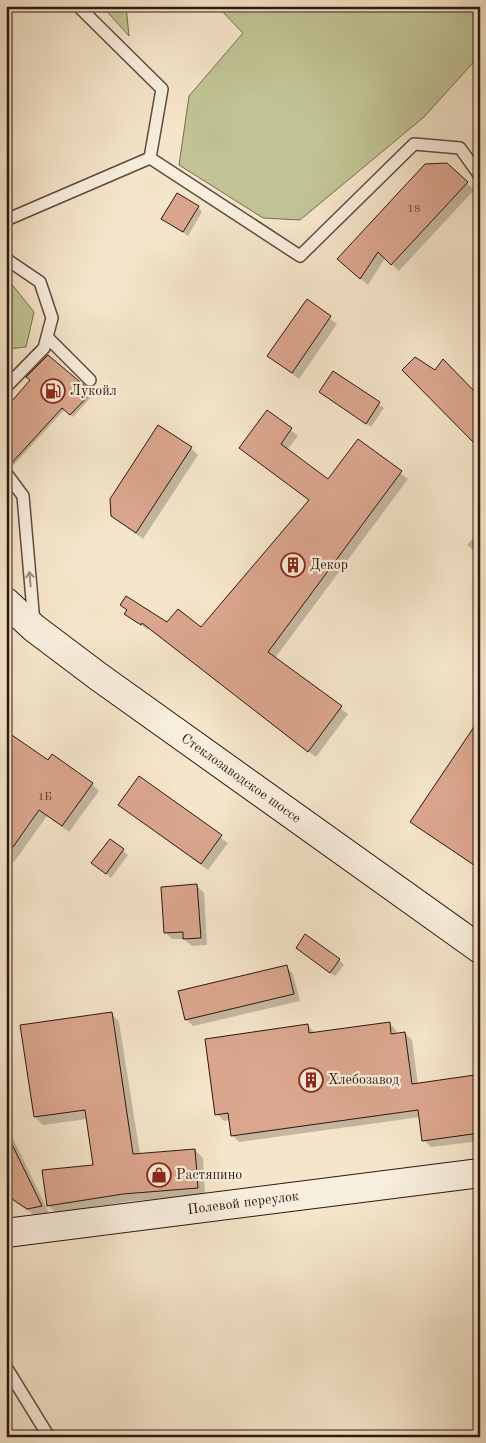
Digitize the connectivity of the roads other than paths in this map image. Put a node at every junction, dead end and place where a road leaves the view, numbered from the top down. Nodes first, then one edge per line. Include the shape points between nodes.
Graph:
1 (78, 6) edge
2 (150, 158) junction
3 (480, 176) edge
4 (6, 220) edge
5 (6, 259) edge
6 (47, 337) junction
7 (90, 380) dead end
8 (6, 387) edge
9 (6, 472) edge
10 (6, 602) edge
11 (34, 628) junction
12 (480, 950) edge
13 (480, 1173) edge
14 (6, 1233) edge
15 (6, 1367) edge
16 (49, 1437) edge

1 - 2 lane via 162,88
2 - 3 lane via 300,256 414,144 460,148
2 - 4 lane
5 - 6 lane via 40,282 52,318
6 - 7 lane
6 - 8 lane via 44,348
11 -> 9 lane via 23,496
10 - 11 main road, Стеклозаводское шоссе
11 - 12 main road, Стеклозаводское шоссе
13 - 14 main road, Полевой переулок
15 - 16 lane

